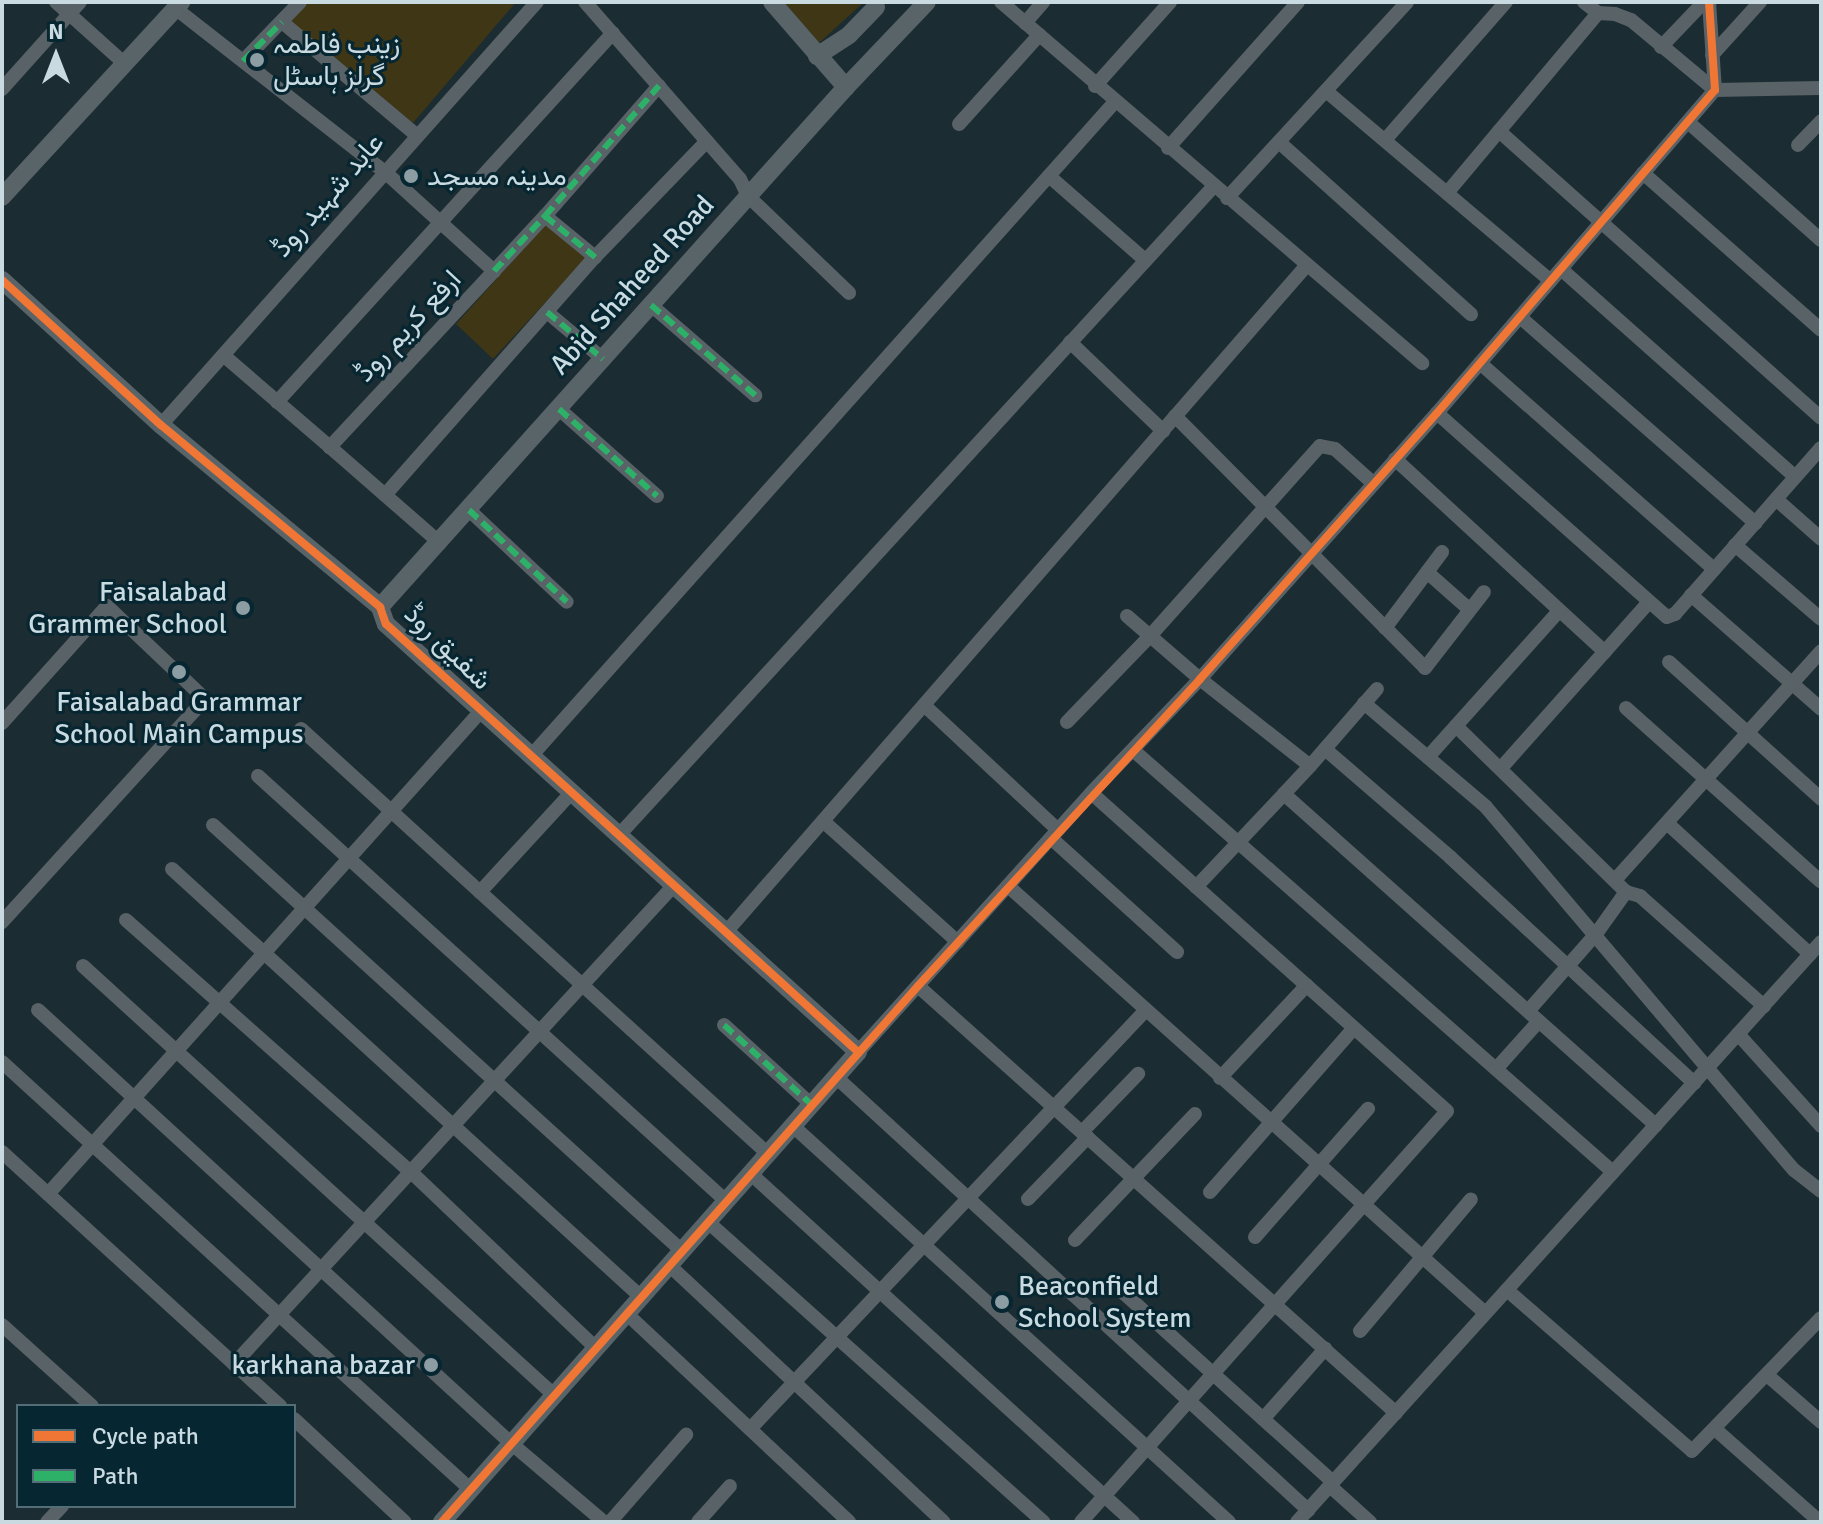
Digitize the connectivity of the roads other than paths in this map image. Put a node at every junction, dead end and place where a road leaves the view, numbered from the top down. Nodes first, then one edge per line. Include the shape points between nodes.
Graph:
1 (56, 2) edge
2 (80, 2) edge
3 (300, 2) edge
4 (537, 2) edge
5 (585, 2) edge
6 (772, 2) edge
7 (927, 2) edge
8 (1001, 2) edge
9 (1043, 2) edge
10 (1170, 2) edge
11 (1298, 2) edge
12 (1407, 2) edge
13 (1506, 2) edge
14 (1584, 2) edge
15 (1706, 2) edge
16 (1760, 2) edge
17 (874, 4) edge
18 (178, 5) edge
19 (1598, 13) junction
20 (69, 14) junction
21 (282, 22) junction
22 (1025, 23) junction
23 (898, 32) junction
24 (613, 33) junction
25 (1039, 35) junction
26 (1661, 47) junction
27 (1712, 55) junction
28 (817, 56) junction
29 (243, 61) junction
30 (125, 64) junction
31 (659, 86) junction
32 (1095, 86) junction
33 (846, 87) junction
34 (1821, 88) edge
35 (2, 89) edge
36 (1715, 90) junction
37 (1326, 91) junction
38 (1114, 103) junction
39 (1821, 121) edge
40 (1688, 122) junction
41 (959, 124) dead end
42 (1499, 131) junction
43 (416, 135) junction
44 (1385, 140) junction
45 (707, 141) junction
46 (1279, 142) junction
47 (1798, 145) dead end
48 (1168, 148) junction
49 (384, 171) junction
50 (1643, 173) junction
51 (1049, 176) junction
52 (1213, 187) junction
53 (1447, 193) junction
54 (748, 196) junction
55 (2, 197) edge
56 (1227, 198) junction
57 (545, 216) junction
58 (442, 221) junction
59 (1600, 224) junction
60 (1821, 240) edge
61 (595, 257) junction
62 (1145, 260) junction
63 (1306, 266) junction
64 (494, 271) junction
65 (1556, 275) junction
66 (2, 280) edge
67 (849, 293) dead end
68 (651, 305) junction
69 (547, 312) junction
70 (1471, 314) dead end
71 (1520, 317) junction
72 (1821, 330) edge
73 (1070, 342) junction
74 (223, 355) junction
75 (603, 359) junction
76 (1422, 363) dead end
77 (1480, 363) junction
78 (755, 395) dead end
79 (277, 402) junction
80 (559, 409) junction
81 (1437, 413) junction
82 (1175, 416) junction
83 (1821, 418) edge
84 (161, 425) junction
85 (1163, 431) junction
86 (330, 447) junction
87 (1820, 450) edge
88 (1395, 459) junction
89 (1795, 477) junction
90 (1374, 484) junction
91 (385, 495) junction
92 (657, 496) dead end
93 (1776, 499) junction
94 (1265, 507) junction
95 (469, 510) junction
96 (1755, 523) junction
97 (1821, 539) edge
98 (440, 543) junction
99 (1735, 545) junction
100 (1442, 552) dead end
101 (1311, 554) junction
102 (1714, 569) junction
103 (1427, 572) junction
104 (1484, 592) dead end
105 (1691, 595) junction
106 (567, 602) dead end
107 (1649, 602) junction
108 (380, 607) junction
109 (1470, 610) junction
110 (1559, 611) junction
111 (1127, 616) dead end
112 (1821, 619) edge
113 (1385, 628) junction
114 (1150, 636) junction
115 (1821, 651) edge
116 (1605, 652) junction
117 (1669, 662) dead end
118 (1200, 679) junction
119 (1792, 682) junction
120 (1377, 689) dead end
121 (1364, 703) junction
122 (924, 705) junction
123 (1626, 708) dead end
124 (1821, 709) edge
125 (482, 710) junction
126 (1067, 722) dead end
127 (2, 723) edge
128 (1456, 726) junction
129 (301, 729) dead end
130 (1748, 731) junction
131 (1325, 749) junction
132 (1133, 750) junction
133 (532, 755) junction
134 (1428, 757) junction
135 (1310, 766) junction
136 (1502, 767) junction
137 (258, 776) dead end
138 (1704, 781) junction
139 (572, 792) junction
140 (1091, 793) junction
141 (1284, 794) junction
142 (1821, 799) edge
143 (391, 811) junction
144 (823, 821) junction
145 (1667, 823) junction
146 (213, 825) dead end
147 (620, 834) junction
148 (1055, 834) junction
149 (1239, 842) junction
150 (349, 858) junction
151 (172, 869) dead end
152 (1615, 880) junction
153 (1821, 882) edge
154 (675, 884) junction
155 (1008, 886) junction
156 (1196, 887) junction
157 (480, 892) junction
158 (1626, 892) junction
159 (304, 907) junction
160 (126, 920) dead end
161 (2, 922) edge
162 (727, 931) junction
163 (1596, 934) junction
164 (958, 942) junction
165 (1818, 946) edge
166 (1177, 952) dead end
167 (264, 953) junction
168 (83, 966) dead end
169 (1567, 966) junction
170 (582, 985) junction
171 (1307, 985) junction
172 (918, 986) junction
173 (218, 1004) junction
174 (1764, 1006) junction
175 (38, 1010) dead end
176 (1145, 1011) junction
177 (1534, 1015) junction
178 (724, 1025) dead end
179 (1354, 1028) junction
180 (540, 1031) junction
181 (1738, 1034) junction
182 (176, 1050) junction
183 (858, 1052) junction
184 (2, 1062) edge
185 (1496, 1069) junction
186 (1706, 1069) junction
187 (1138, 1074) dead end
188 (836, 1077) junction
189 (1220, 1078) junction
190 (495, 1080) junction
191 (1694, 1083) junction
192 (134, 1098) junction
193 (812, 1105) junction
194 (1053, 1107) junction
195 (1368, 1109) dead end
196 (1195, 1114) dead end
197 (1271, 1123) junction
198 (1656, 1125) junction
199 (453, 1126) junction
200 (793, 1126) junction
201 (1821, 1126) edge
202 (1085, 1135) junction
203 (92, 1144) junction
204 (2, 1152) edge
205 (768, 1154) junction
206 (1319, 1165) junction
207 (410, 1171) junction
208 (1613, 1172) junction
209 (751, 1174) junction
210 (1133, 1178) junction
211 (1821, 1191) edge
212 (1210, 1192) dead end
213 (48, 1194) junction
214 (968, 1198) junction
215 (1028, 1199) dead end
216 (1471, 1199) dead end
217 (726, 1201) junction
218 (1364, 1205) junction
219 (365, 1222) junction
220 (708, 1222) junction
221 (1255, 1237) dead end
222 (1075, 1240) dead end
223 (924, 1245) junction
224 (682, 1251) junction
225 (1422, 1257) junction
226 (669, 1265) junction
227 (321, 1270) junction
228 (1116, 1286) dead end
229 (1507, 1290) junction
230 (880, 1292) junction
231 (641, 1297) junction
232 (1276, 1304) junction
233 (1485, 1313) junction
234 (627, 1314) junction
235 (279, 1315) junction
236 (1821, 1319) edge
237 (2, 1325) edge
238 (1360, 1331) dead end
239 (837, 1337) junction
240 (596, 1348) junction
241 (1325, 1349) junction
242 (234, 1364) junction
243 (1213, 1374) junction
244 (1767, 1375) junction
245 (795, 1382) junction
246 (554, 1395) junction
247 (1189, 1401) junction
248 (90, 1404) edge
249 (278, 1404) edge
250 (1396, 1413) junction
251 (1263, 1419) junction
252 (296, 1421) edge
253 (1821, 1422) edge
254 (750, 1429) junction
255 (1715, 1429) junction
256 (686, 1435) dead end
257 (512, 1444) junction
258 (1147, 1448) junction
259 (1332, 1484) junction
260 (730, 1486) dead end
261 (471, 1490) junction
262 (1104, 1496) junction
263 (1308, 1510) junction
264 (405, 1522) edge
265 (442, 1522) edge
266 (604, 1522) edge
267 (610, 1522) edge
268 (698, 1522) edge
269 (849, 1522) edge
270 (944, 1522) edge
271 (1043, 1522) edge
272 (1081, 1522) edge
273 (1133, 1522) edge
274 (1229, 1522) edge
275 (1297, 1522) edge
276 (1370, 1522) edge
277 (1820, 1522) edge

1 - 20 street
2 - 20 street
3 - 21 street
4 - 43 street, عابد شہید روڈ
5 - 24 street
6 - 28 street
7 - 23 street, Abid Shaheed Road
8 - 22 street
9 - 22 street
10 - 32 street
11 - 48 street
12 - 37 street
13 - 44 street
14 - 19 street
15 - 26 street
15 - 27 street
16 - 27 street
17 - 23 street
17 - 28 street via 849,35
18 - 29 street, ارفع کریم روڈ
18 - 30 street
19 - 26 street via 1631,20
19 - 42 street
20 - 30 street
20 - 35 street
21 - 29 street
21 - 43 street
22 - 25 street
23 - 33 street, Abid Shaheed Road
24 - 31 street
24 - 58 street
25 - 32 street
25 - 41 street
26 - 36 street
27 - 36 street
28 - 33 street
29 - 49 street, ارفع کریم روڈ
30 - 55 street
31 - 45 street
31 - 57 street
32 - 38 street
33 - 54 street, Abid Shaheed Road
34 - 36 street
36 - 40 street
37 - 44 street
37 - 46 street
38 - 48 street
38 - 51 street
39 - 47 street
40 - 50 street
40 - 60 street
42 - 53 street
42 - 59 street
43 - 49 street, عابد شہید روڈ
44 - 53 street
45 - 54 street
45 - 61 street
46 - 56 street
46 - 70 street
48 - 52 street
49 - 58 street, ارفع کریم روڈ
49 - 74 street, عابد شہید روڈ
50 - 59 street
50 - 72 street
51 - 62 street
51 - 133 street
52 - 56 street
52 - 62 street
53 - 65 street
54 - 67 street
54 - 68 street, Abid Shaheed Road
56 - 63 street
57 - 61 street
57 - 64 street
58 - 64 street, ارفع کریم روڈ
58 - 79 street
59 - 65 street
59 - 83 street
61 - 69 street
62 - 73 street
63 - 76 street
63 - 82 street
64 - 86 street, ارفع کریم روڈ
65 - 71 street
65 - 89 street
66 - 84 street, شفیق روڈ
68 - 75 street, Abid Shaheed Road
68 - 78 street
69 - 75 street
69 - 91 street
71 - 77 street
71 - 96 street
73 - 85 street
73 - 147 street
74 - 79 street
74 - 84 street, عابد شہید روڈ
75 - 80 street, Abid Shaheed Road
77 - 81 street
77 - 102 street
79 - 86 street
80 - 92 street
80 - 95 street, Abid Shaheed Road
81 - 88 street
81 - 107 street
82 - 85 street
82 - 94 street
84 - 108 street, شفیق روڈ
85 - 122 street
86 - 91 street
87 - 89 street
88 - 90 street
88 - 110 street
89 - 93 street
90 - 94 street via 1335,449 1320,446
90 - 101 street
91 - 98 street
93 - 96 street
93 - 97 street
94 - 101 street
94 - 114 street
95 - 98 street, Abid Shaheed Road
95 - 106 street
96 - 99 street
98 - 108 street, Abid Shaheed Road
99 - 102 street
99 - 112 street
100 - 103 street
101 - 113 street
101 - 118 street
102 - 105 street
103 - 109 street
103 - 113 street
104 - 109 street
105 - 107 street via 1672,617
105 - 119 street
107 - 116 street
108 - 125 street, شفیق روڈ via 386,624
109 - 113 street via 1425,668
110 - 116 street
110 - 128 street
111 - 114 street
114 - 118 street
114 - 126 street
115 - 119 street
116 - 136 street
117 - 130 street
118 - 132 street
118 - 135 street
119 - 124 street
119 - 130 street
120 - 121 street
121 - 131 street
121 - 134 street
122 - 144 street
122 - 148 street
123 - 138 street
125 - 133 street, شفیق روڈ
125 - 143 street
127 - 161 street via 107,606 205,699
128 - 134 street
128 - 136 street
129 - 143 street
130 - 138 street
130 - 142 street
131 - 135 street
131 - 169 street
132 - 140 street
132 - 149 street
133 - 139 street, شفیق روڈ
134 - 163 street via 1486,807
135 - 141 street
136 - 152 street
137 - 150 street
138 - 145 street
138 - 153 street
139 - 147 street, شفیق روڈ
139 - 157 street
140 - 148 street
140 - 156 street
141 - 149 street
141 - 177 street
143 - 150 street
143 - 157 street
144 - 162 street
144 - 164 street
145 - 152 street
145 - 165 street
146 - 159 street
147 - 154 street, شفیق روڈ
148 - 155 street
148 - 166 street
149 - 156 street
149 - 185 street
150 - 159 street
150 - 180 street
151 - 167 street
152 - 158 street
154 - 162 street, شفیق روڈ
154 - 170 street
155 - 164 street
155 - 176 street
156 - 171 street
157 - 170 street
158 - 163 street
158 - 174 street via 1640,896
159 - 167 street
159 - 190 street
160 - 173 street
162 - 183 street, شفیق روڈ
163 - 169 street
163 - 186 street
164 - 172 street
165 - 174 street
167 - 173 street
167 - 199 street
168 - 182 street
169 - 177 street
169 - 191 street
170 - 180 street
170 - 205 street
171 - 179 street
171 - 189 street
172 - 183 street
172 - 194 street
173 - 182 street
173 - 207 street
174 - 181 street
175 - 192 street
176 - 189 street
176 - 194 street
177 - 185 street
177 - 198 street
178 - 193 street
179 - 197 street
179 - 218 street via 1447,1111
180 - 190 street
180 - 217 street
181 - 186 street
181 - 201 street
182 - 192 street
182 - 219 street
183 - 188 street
184 - 203 street
185 - 208 street
186 - 191 street
186 - 211 street via 1794,1170
187 - 202 street
188 - 193 street
188 - 214 street
189 - 197 street
190 - 199 street
190 - 224 street
191 - 198 street
192 - 203 street
192 - 227 street
193 - 200 street
194 - 202 street
194 - 214 street
195 - 206 street
196 - 210 street
197 - 206 street
197 - 212 street
198 - 208 street
199 - 207 street
199 - 231 street
200 - 205 street
200 - 223 street
202 - 210 street
202 - 215 street
203 - 213 street
203 - 235 street
204 - 213 street
205 - 209 street
206 - 218 street
206 - 221 street
207 - 219 street
207 - 240 street
208 - 229 street
209 - 217 street
209 - 230 street
210 - 222 street
210 - 232 street
213 - 242 street
214 - 223 street
214 - 247 street
216 - 225 street
217 - 220 street
218 - 225 street
218 - 232 street
219 - 227 street
219 - 246 street
220 - 224 street
220 - 239 street
223 - 230 street
223 - 258 street
224 - 226 street
225 - 233 street
225 - 238 street
226 - 231 street
226 - 245 street
227 - 235 street
227 - 257 street
228 - 243 street
229 - 233 street
229 - 255 street via 1692,1451
230 - 239 street
230 - 262 street
231 - 234 street
232 - 241 street
232 - 243 street
233 - 250 street
234 - 240 street
234 - 254 street
235 - 242 street
235 - 261 street
236 - 244 street
237 - 248 street
239 - 245 street
239 - 271 street
240 - 246 street
241 - 250 street
241 - 251 street
242 - 249 street
243 - 247 street
243 - 251 street
244 - 253 street
244 - 255 street
245 - 254 street
245 - 270 street
246 - 257 street
247 - 258 street
247 - 263 street
250 - 259 street
251 - 259 street
252 - 264 street
254 - 269 street
255 - 277 street
256 - 267 street
257 - 261 street
257 - 266 street
258 - 262 street
258 - 274 street
259 - 263 street
259 - 276 street
260 - 268 street
261 - 265 street
262 - 272 street
262 - 273 street
263 - 275 street

